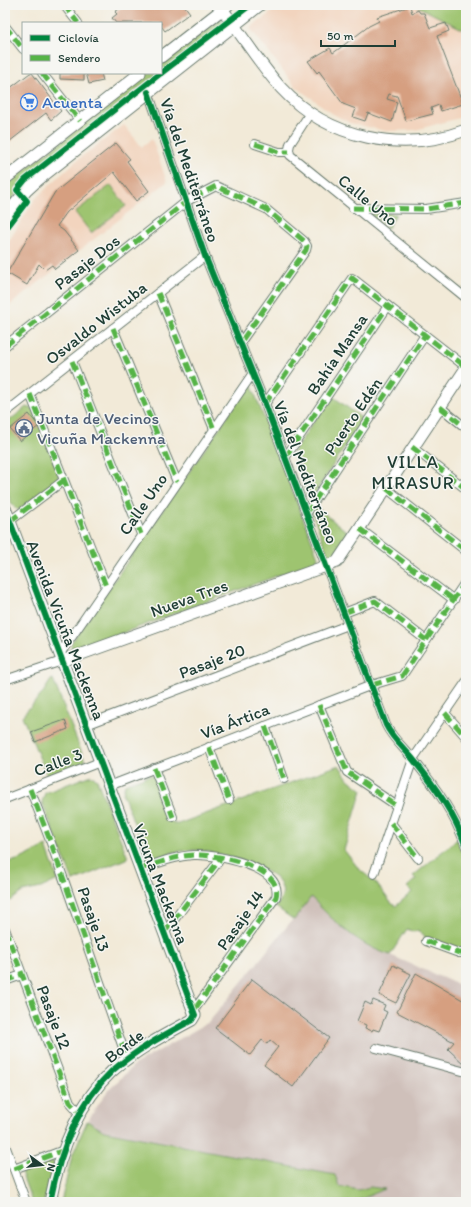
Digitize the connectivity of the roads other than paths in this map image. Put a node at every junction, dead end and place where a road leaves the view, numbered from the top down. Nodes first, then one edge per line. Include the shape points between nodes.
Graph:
1 (64, 5) edge
2 (260, 5) edge
3 (223, 6) edge
4 (77, 22) edge
5 (234, 25) junction
6 (5, 26) edge
7 (22, 48) edge
8 (162, 56) edge
9 (43, 74) edge
10 (139, 74) edge
11 (148, 92) junction
12 (310, 113) junction
13 (80, 121) junction
14 (466, 130) edge
15 (255, 144) dead end
16 (289, 152) junction
17 (5, 179) edge
18 (187, 201) junction
19 (465, 206) edge
20 (353, 208) junction
21 (5, 216) edge
22 (205, 256) junction
23 (158, 293) junction
24 (466, 298) edge
25 (388, 306) junction
26 (114, 328) junction
27 (425, 335) junction
28 (240, 342) junction
29 (5, 346) edge
30 (72, 361) junction
31 (466, 367) edge
32 (253, 373) junction
33 (30, 394) junction
34 (265, 404) junction
35 (440, 407) junction
36 (5, 413) edge
37 (466, 428) edge
38 (214, 429) junction
39 (412, 447) junction
40 (285, 458) junction
41 (63, 481) junction
42 (178, 482) junction
43 (386, 488) junction
44 (466, 490) edge
45 (5, 508) edge
46 (306, 514) junction
47 (10, 521) junction
48 (360, 529) junction
49 (141, 534) junction
50 (466, 551) edge
51 (327, 566) junction
52 (466, 581) edge
53 (106, 586) junction
54 (454, 600) junction
55 (344, 613) junction
56 (348, 625) junction
57 (426, 640) junction
58 (61, 658) junction
59 (5, 680) edge
60 (466, 682) edge
61 (372, 685) junction
62 (319, 705) junction
63 (445, 712) junction
64 (86, 725) junction
65 (265, 726) junction
66 (466, 737) edge
67 (209, 747) junction
68 (413, 759) junction
69 (100, 762) junction
70 (154, 768) junction
71 (284, 778) dead end
72 (109, 786) junction
73 (30, 789) junction
74 (5, 799) edge
75 (229, 800) dead end
76 (396, 806) junction
77 (173, 817) dead end
78 (391, 823) junction
79 (466, 847) edge
80 (221, 858) junction
81 (418, 858) dead end
82 (141, 869) junction
83 (374, 874) dead end
84 (5, 929) edge
85 (164, 933) junction
86 (426, 941) dead end
87 (466, 953) edge
88 (22, 975) junction
89 (5, 981) edge
90 (194, 1013) junction
91 (376, 1048) dead end
92 (127, 1059) junction
93 (466, 1072) edge
94 (80, 1113) junction
95 (5, 1145) edge
96 (64, 1150) junction
97 (14, 1169) junction
98 (26, 1202) edge
99 (50, 1202) edge

1 - 4 street
2 - 5 street
3 - 5 street
3 - 8 street
5 - 11 street
5 - 12 street via 282,88
6 - 7 street
9 - 13 street
10 - 13 street
11 - 18 street, Vía del Mediterráneo
11 - 21 street via 34,183
12 - 14 street via 335,127 382,140 425,140
12 - 16 street via 290,144
13 - 17 street
15 - 16 street via 279,152
16 - 20 street, Calle Uno
18 - 22 street, Vía del Mediterráneo
18 - 28 street, Pasaje Dos via 218,186 266,209 307,246
18 - 29 street, Pasaje Dos
19 - 20 street via 426,210
20 - 24 street, Calle Uno
22 - 23 street, Osvaldo Wistuba
22 - 28 street, Vía del Mediterráneo
23 - 26 street, Osvaldo Wistuba
23 - 38 street
25 - 27 street
25 - 34 street via 352,278
25 - 40 street, Bahía Mansa
26 - 30 street, Osvaldo Wistuba
26 - 42 street
27 - 31 street
27 - 46 street, Puerto Edén
28 - 32 street, Vía del Mediterráneo
30 - 33 street, Osvaldo Wistuba
30 - 49 street
31 - 35 street, Nueva Tres
32 - 34 street, Vía del Mediterráneo
32 - 38 street, Calle Uno
33 - 36 street, Osvaldo Wistuba
33 - 41 street
34 - 40 street, Vía del Mediterráneo
35 - 37 street
35 - 39 street, Nueva Tres
38 - 42 street, Calle Uno
39 - 43 street, Nueva Tres
39 - 44 street
40 - 46 street, Vía del Mediterráneo
41 - 47 street
41 - 53 street
42 - 49 street, Calle Uno
43 - 48 street, Nueva Tres
43 - 50 street
45 - 47 street, Avenida Vicuña Mackenna
46 - 51 street, Vía del Mediterráneo
47 - 58 street, Avenida Vicuña Mackenna
48 - 51 street, Nueva Tres via 339,560
48 - 54 street
49 - 53 street, Calle Uno
51 - 55 street, Vía del Mediterráneo
51 - 58 street, Nueva Tres
52 - 54 street, Vía Ártica
53 - 58 street, Calle Uno
54 - 57 street, Vía Ártica
55 - 56 street, Vía del Mediterráneo
55 - 57 street via 374,601
56 - 61 street, Vía del Mediterráneo
56 - 64 street, Pasaje 20
57 - 61 street, Vía Ártica via 402,676
58 - 59 street
58 - 64 street, Avenida Vicuña Mackenna
60 - 63 street
61 - 62 street, Vía Ártica
61 - 68 street, Vía del Mediterráneo via 390,732
62 - 65 street, Vía Ártica
62 - 76 street via 347,772
63 - 66 street
63 - 68 street
64 - 69 street, Avenida Vicuña Mackenna
65 - 67 street, Vía Ártica
65 - 71 street
67 - 70 street, Vía Ártica
67 - 75 street
68 - 76 street
68 - 79 street, Vía del Mediterráneo via 454,816
69 - 72 street, Vicuna Mackenna
69 - 73 street, Calle 3
70 - 72 street, Vía Ártica
70 - 77 street
72 - 82 street, Vicuna Mackenna
73 - 74 street, Calle 3
73 - 92 street, Pasaje 13
76 - 78 street
78 - 81 street
78 - 83 street
80 - 82 street, Pasaje 14 via 202,855 179,857
80 - 85 street
80 - 90 street, Pasaje 14 via 266,873 274,882 277,892 276,897
82 - 85 street, Vicuna Mackenna
84 - 88 street, Pasaje 12
85 - 90 street, Vicuna Mackenna
86 - 87 street via 458,953
88 - 89 street
88 - 94 street, Pasaje 12 via 70,1102
90 - 92 street, Borde via 192,1020
91 - 93 street
92 - 94 street, Borde via 104,1080
94 - 96 street, Borde
95 - 97 street
96 - 97 street
96 - 99 street, Borde
97 - 98 street

